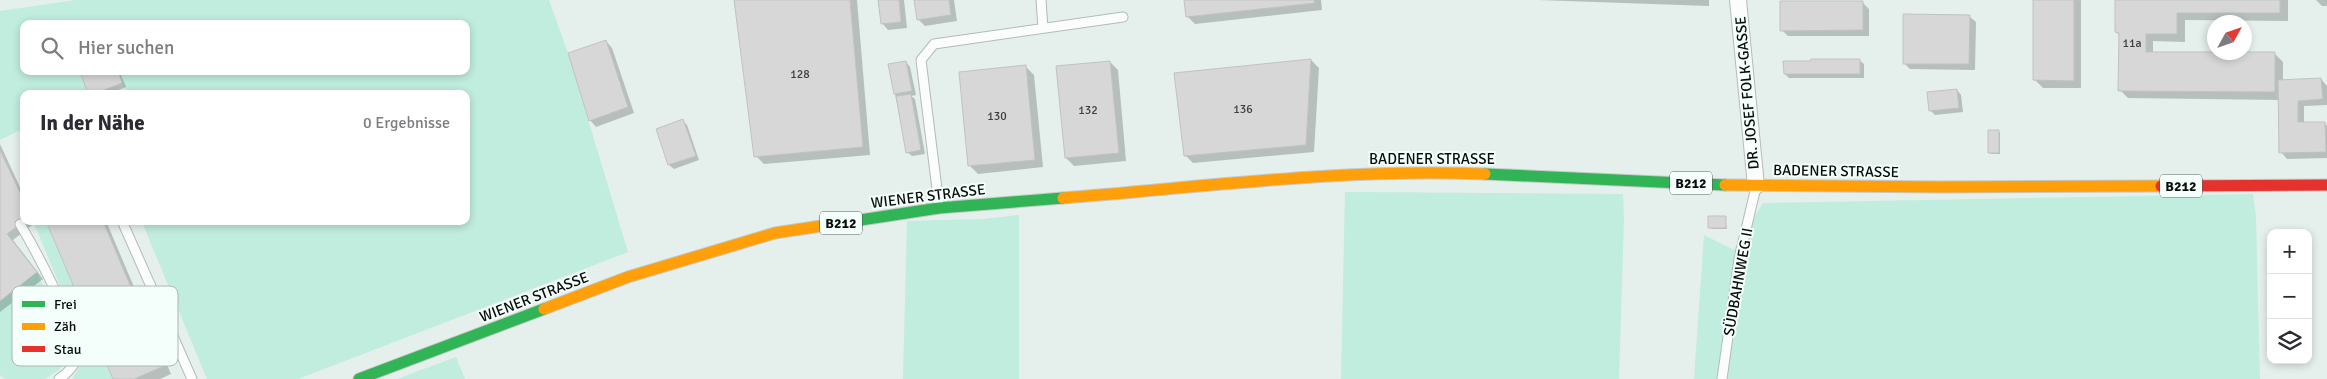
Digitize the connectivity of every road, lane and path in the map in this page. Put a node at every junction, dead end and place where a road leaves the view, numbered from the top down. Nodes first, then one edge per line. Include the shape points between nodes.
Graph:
1 (1041, 0) edge
2 (1738, 0) edge
3 (1123, 17) dead end
4 (1043, 28) junction
5 (1346, 174) joint
6 (2327, 185) edge
7 (1756, 186) junction
8 (939, 208) junction
9 (21, 225) edge
10 (124, 225) edge
11 (53, 286) edge
12 (151, 286) edge
13 (178, 347) edge
14 (72, 366) edge
15 (59, 379) edge
16 (192, 379) edge
17 (359, 379) edge
18 (1722, 379) edge

1 - 4 lane
2 - 7 street, DR. JOSEF FOLK-GASSE
3 - 4 lane
4 - 8 lane via 934,44 921,60
5 - 7 main road, BADENER STRASSE / B212 via 1434,172
5 - 8 main road, WIENER STRASSE / B212
6 - 7 main road, BADENER STRASSE / B212
7 - 18 lane, SÜDBAHNWEG II via 1739,260
8 - 17 main road, WIENER STRASSE / B212 via 775,233 628,277
9 - 11 lane
10 - 12 lane
13 - 16 lane
14 - 15 lane

